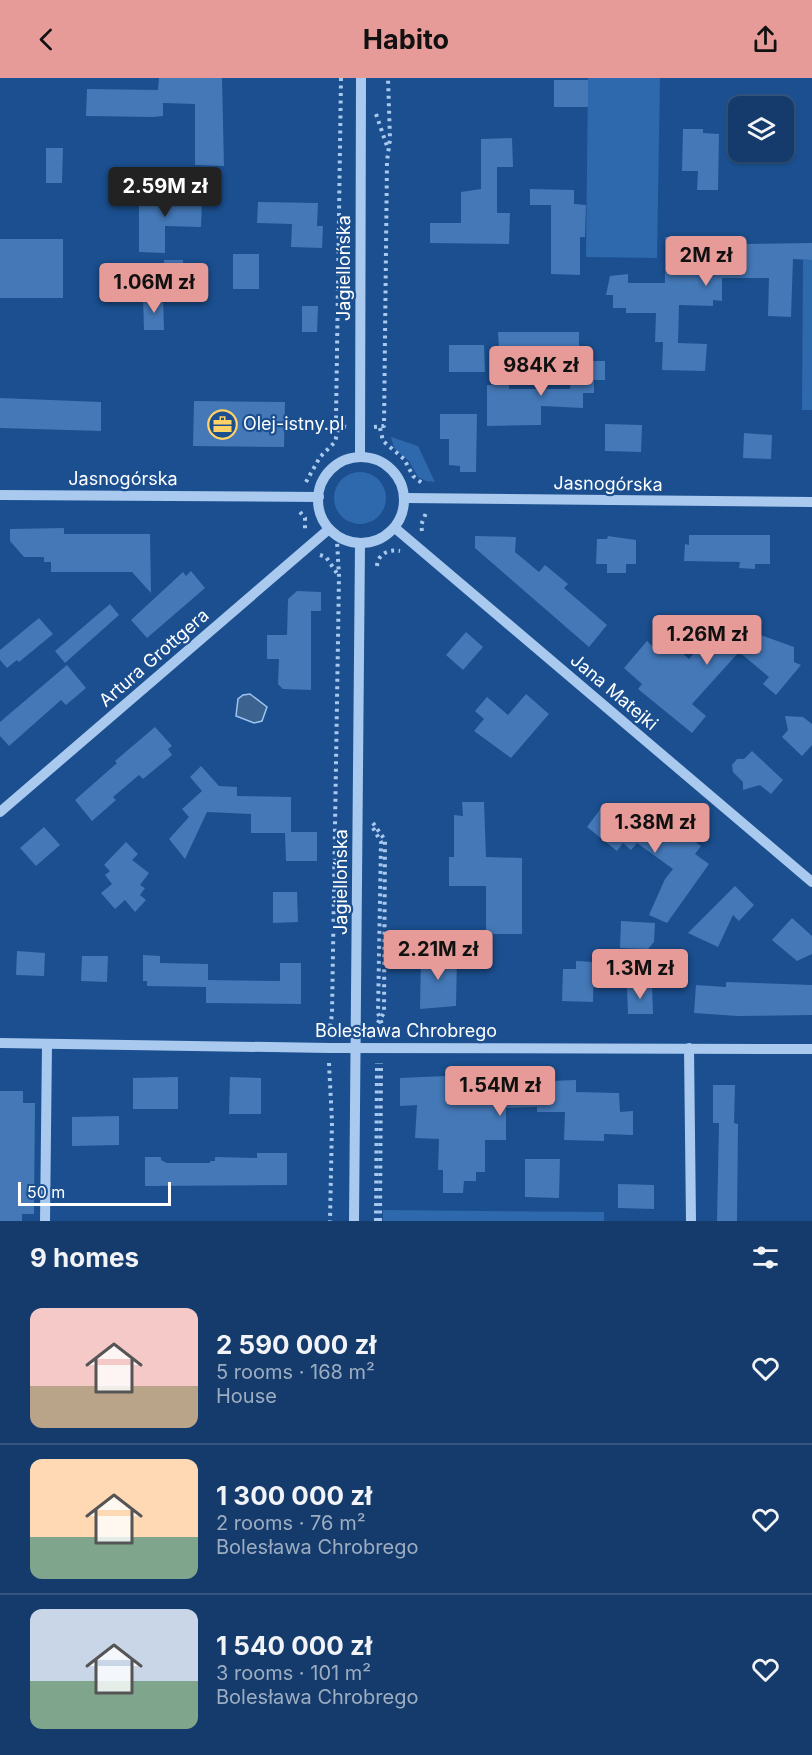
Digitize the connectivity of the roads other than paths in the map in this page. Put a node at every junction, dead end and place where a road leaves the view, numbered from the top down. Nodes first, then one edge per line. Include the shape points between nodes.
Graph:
1 (361, 78) edge
2 (360, 457) junction
3 (0, 495) edge
4 (319, 497) junction
5 (405, 498) junction
6 (812, 502) edge
7 (395, 528) junction
8 (333, 532) junction
9 (360, 544) junction
10 (0, 812) edge
11 (812, 882) edge
12 (0, 1043) edge
13 (47, 1044) junction
14 (356, 1047) junction
15 (689, 1048) junction
16 (812, 1049) edge
17 (45, 1221) edge
18 (354, 1221) edge
19 (691, 1221) edge

1 - 2 street, Jagiellońska
2 - 4 street via 332,469
2 - 5 street via 390,468
3 - 4 street, Jasnogórska
4 - 8 street via 321,516
5 - 6 street, Jasnogórska
5 - 7 street
7 - 9 street via 379,540
7 - 11 street, Jana Matejki
8 - 9 street
8 - 10 street, Artura Grottgera
9 - 14 street, Jagiellońska
12 - 13 street, Bolesława Chrobrego
13 - 14 street, Bolesława Chrobrego
13 - 17 street
14 - 15 street, Bolesława Chrobrego
14 - 18 street, Jagiellońska
15 - 16 street, Bolesława Chrobrego
15 - 19 street

